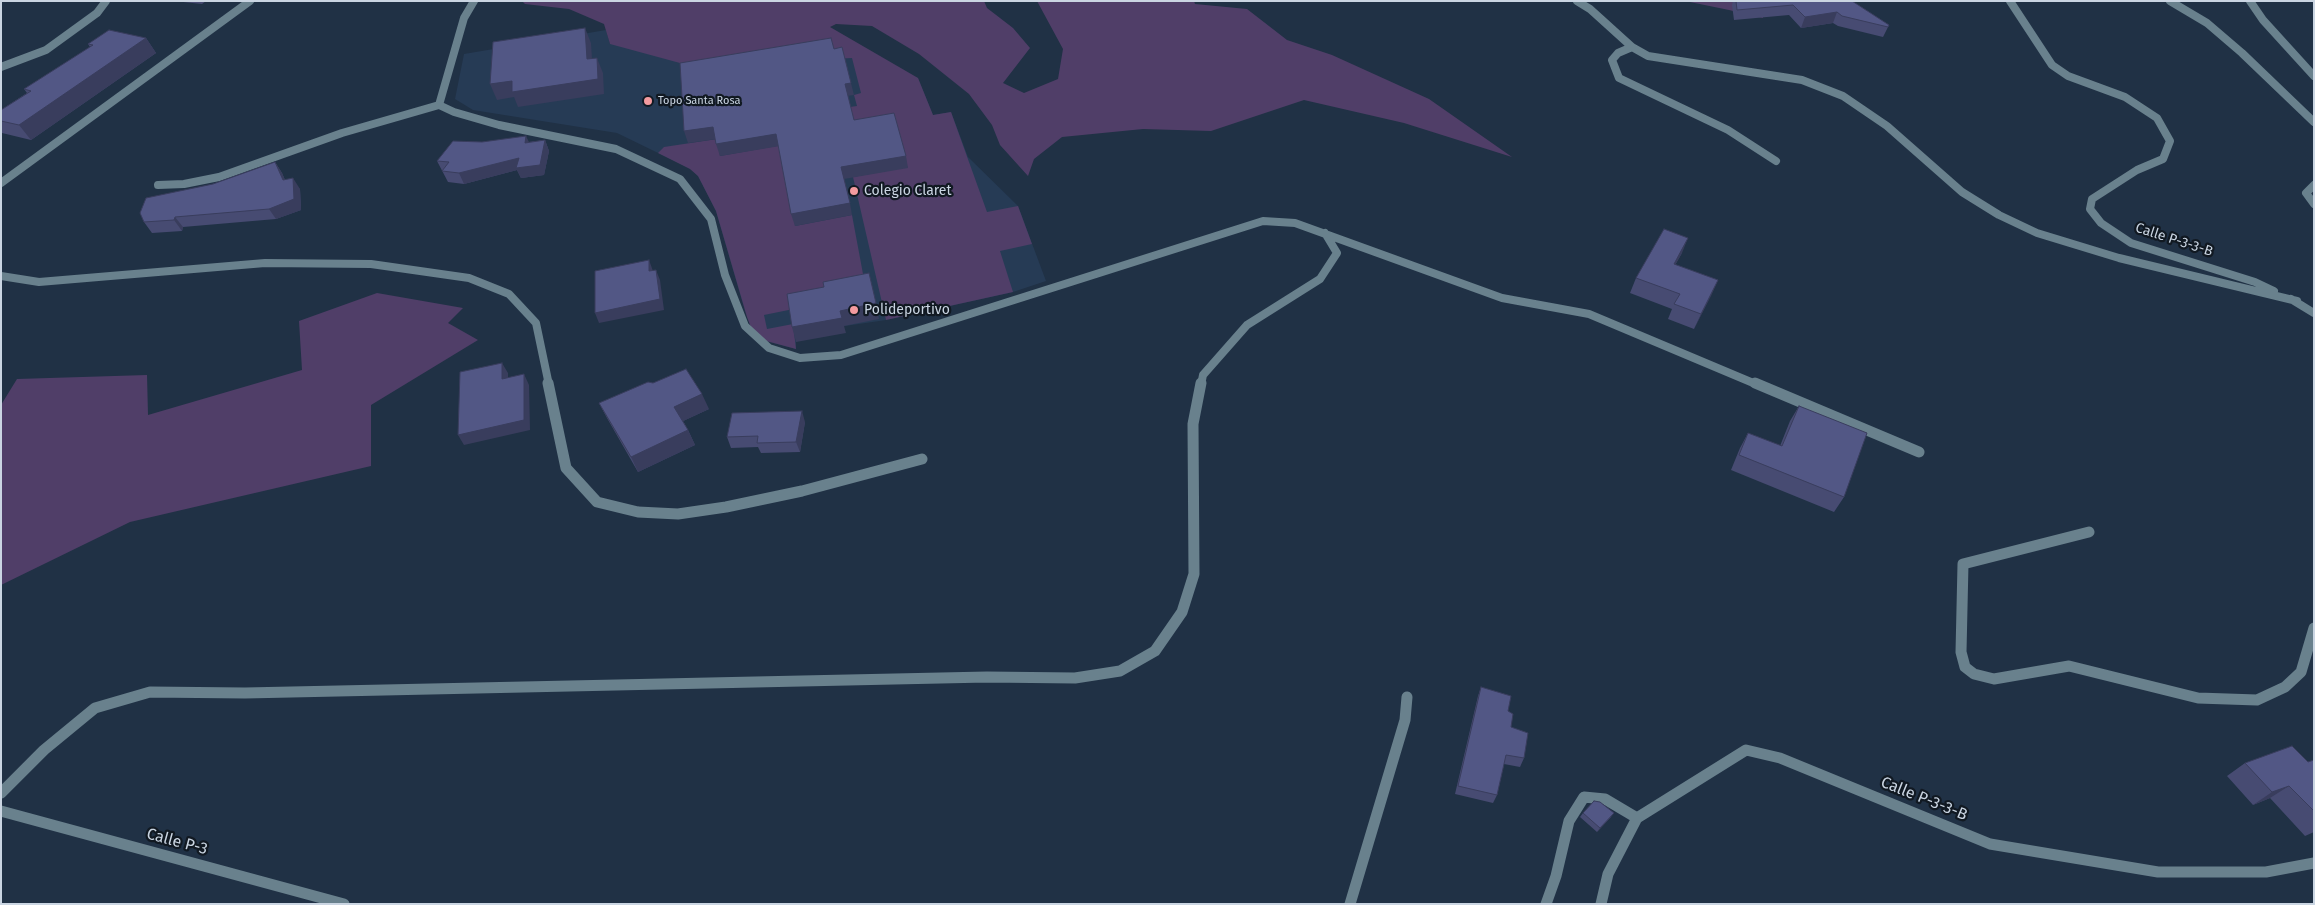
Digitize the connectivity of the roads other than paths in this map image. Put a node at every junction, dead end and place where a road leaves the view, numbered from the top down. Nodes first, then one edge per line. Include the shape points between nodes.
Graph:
1 (106, 1) edge
2 (250, 1) edge
3 (474, 1) edge
4 (1577, 1) edge
5 (2010, 1) edge
6 (2170, 1) edge
7 (2250, 1) edge
8 (1632, 47) junction
9 (1, 67) edge
10 (2314, 76) edge
11 (439, 105) junction
12 (2314, 122) edge
13 (1776, 161) dead end
14 (1, 184) edge
15 (2314, 185) edge
16 (158, 186) dead end
17 (2314, 204) edge
18 (1325, 232) junction
19 (1, 276) edge
20 (2297, 301) junction
21 (2314, 313) edge
22 (1919, 452) dead end
23 (922, 459) dead end
24 (2089, 532) dead end
25 (2314, 628) edge
26 (1407, 697) dead end
27 (1, 793) edge
28 (1, 811) edge
29 (1637, 818) junction
30 (2314, 863) edge
31 (344, 904) edge
32 (1350, 904) edge
33 (1546, 904) edge
34 (1601, 904) edge

1 - 9 street via 97,13 46,50
2 - 14 street
3 - 11 street via 464,18
4 - 8 street
5 - 20 street, Calle P-3-3-B via 2052,65 2068,76 2125,97 2157,118 2170,141 2163,159 2137,170 2092,200 2090,210 2101,223 2131,243 2255,282
6 - 12 street via 2214,29
7 - 10 street
8 - 13 street via 1618,53 1612,60 1619,78 1728,130
8 - 20 street via 1648,56 1802,80 1828,89 1887,126 1968,196 2037,233 2119,258
11 - 16 street via 342,133 219,177
11 - 18 street via 499,125 616,149 680,179 710,219 725,275 744,326 769,348 800,358 841,355 1263,220 1295,223
15 - 17 street via 2306,193
18 - 22 street via 1502,298 1589,314
18 - 27 street via 1337,253 1320,279 1247,325 1203,375 1193,424 1194,574 1182,612 1156,650 1120,671 1075,678 150,692 95,708 44,750
19 - 23 street via 39,282 265,263 370,264 470,278 509,294 536,323 566,468 597,502 638,512 678,514 726,507 802,491
20 - 21 street, Calle P-3-3-B
24 - 25 street via 1963,564 1961,652 1965,667 1974,674 1994,679 2069,666 2198,698 2256,700 2285,687 2301,672
26 - 32 street via 1405,720
28 - 31 street, Calle P-3
29 - 30 street, Calle P-3-3-B via 1746,750 1780,758 1990,844 2158,872 2266,872
29 - 33 street via 1605,799 1584,796 1569,821
29 - 34 street via 1608,874

